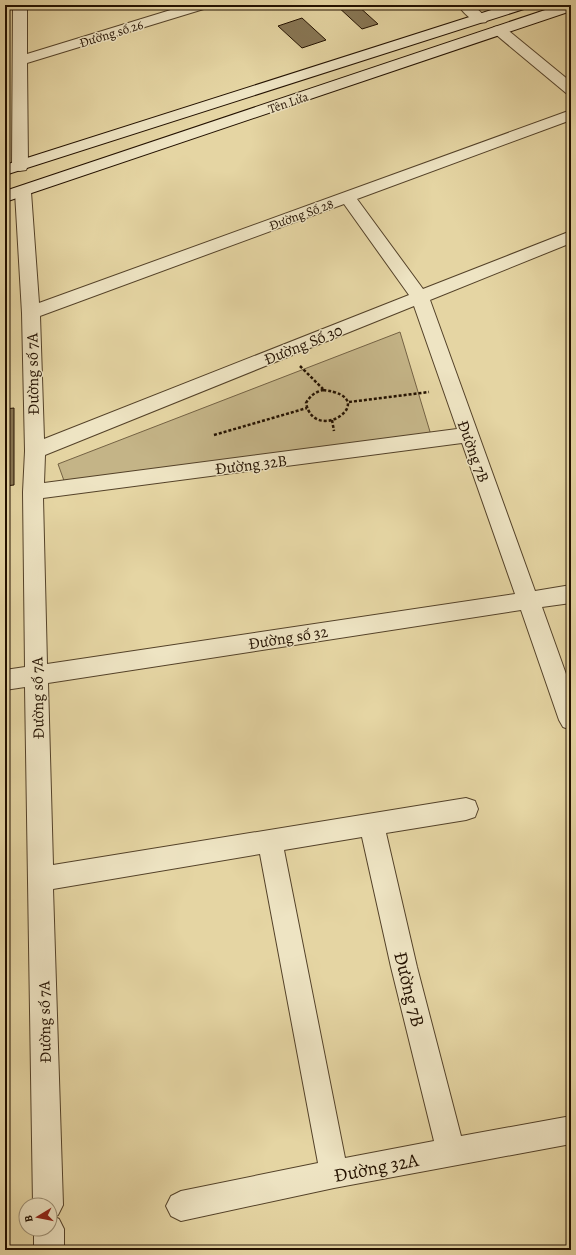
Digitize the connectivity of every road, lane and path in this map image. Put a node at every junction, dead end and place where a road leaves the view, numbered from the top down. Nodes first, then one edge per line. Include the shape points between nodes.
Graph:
1 (20, 5) edge
2 (202, 5) edge
3 (465, 5) edge
4 (522, 5) edge
5 (571, 6) edge
6 (481, 19) junction
7 (499, 30) junction
8 (20, 61) junction
9 (571, 90) edge
10 (571, 115) edge
11 (12, 168) edge
12 (14, 194) edge
13 (347, 197) junction
14 (571, 237) edge
15 (420, 298) junction
16 (31, 313) junction
17 (284, 352) junction
18 (452, 388) junction
19 (323, 390) junction
20 (348, 402) junction
21 (307, 408) junction
22 (214, 435) dead end
23 (468, 435) junction
24 (35, 451) junction
25 (33, 492) junction
26 (571, 594) edge
27 (529, 600) junction
28 (36, 675) junction
29 (5, 680) edge
30 (571, 720) edge
31 (466, 809) dead end
32 (372, 825) junction
33 (270, 842) junction
34 (41, 879) junction
35 (571, 1130) edge
36 (451, 1153) junction
37 (334, 1174) junction
38 (48, 1197) edge
39 (181, 1206) dead end
40 (49, 1237) edge
41 (49, 1250) edge

1 - 8 street
2 - 8 street, Đường số 26
3 - 6 street
4 - 6 street, Tên Lửa
5 - 7 street, Tên Lửa
6 - 11 street, Tên Lửa
7 - 9 street
7 - 12 street, Tên Lửa
8 - 11 street
10 - 13 street, Đường Số 28
12 - 16 street, Đường số 7A
13 - 15 street, Đường 7B
13 - 16 street, Đường Số 28
14 - 15 street, Đường Số 30
15 - 17 street, Đường Số 30
15 - 18 street, Đường 7B
16 - 24 street, Đường số 7A
17 - 19 path
17 - 24 street, Đường Số 30
18 - 20 path
18 - 23 street, Đường 7B
19 - 20 path via 337,391
19 - 21 path via 312,394 306,403
20 - 21 path via 346,413 332,420 314,417
21 - 22 path
23 - 25 street, Đường 32B
23 - 27 street, Đường 7B
24 - 25 street, Đường số 7A
25 - 28 street, Đường số 7A
26 - 27 street, Đường số 32
27 - 28 street, Đường số 32
27 - 30 street, Đường 7B
28 - 29 street, Đường số 32
28 - 34 street, Đường số 7A
31 - 32 street
32 - 33 street
32 - 36 street, Đường 7B via 404,968
33 - 34 street
33 - 37 street
34 - 38 street, Đường số 7A
35 - 36 street, Đường 32A
36 - 37 street, Đường 32A
37 - 39 street, Đường 32A
40 - 41 street

